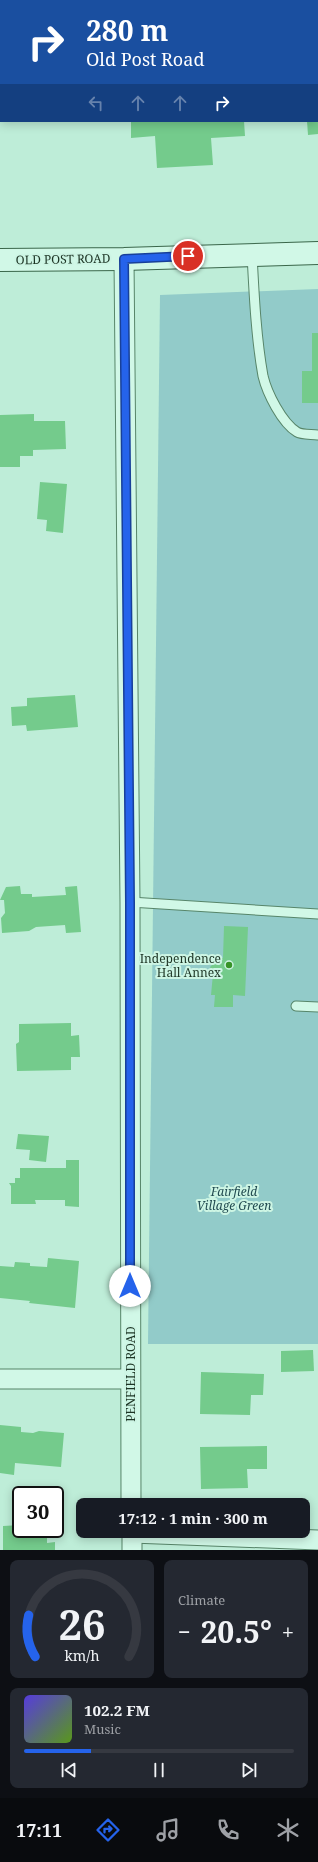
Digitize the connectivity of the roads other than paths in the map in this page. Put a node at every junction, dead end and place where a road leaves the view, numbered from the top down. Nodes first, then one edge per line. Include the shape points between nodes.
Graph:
1 (252, 254) junction
2 (318, 254) edge
3 (124, 259) junction
4 (0, 260) edge
5 (318, 435) edge
6 (130, 902) junction
7 (318, 914) edge
8 (296, 1006) dead end
9 (318, 1007) edge
10 (0, 1379) edge
11 (130, 1379) junction
12 (131, 1498) edge
13 (132, 1538) edge
14 (318, 1540) edge

1 - 2 street, OLD POST ROAD
1 - 3 street, OLD POST ROAD
1 - 5 lane via 264,376 271,398 287,423 298,433
3 - 4 street, OLD POST ROAD
3 - 6 street, PENFIELD ROAD
6 - 7 lane
6 - 11 street, PENFIELD ROAD
8 - 9 lane
10 - 11 street
11 - 12 street, PENFIELD ROAD
13 - 14 street

